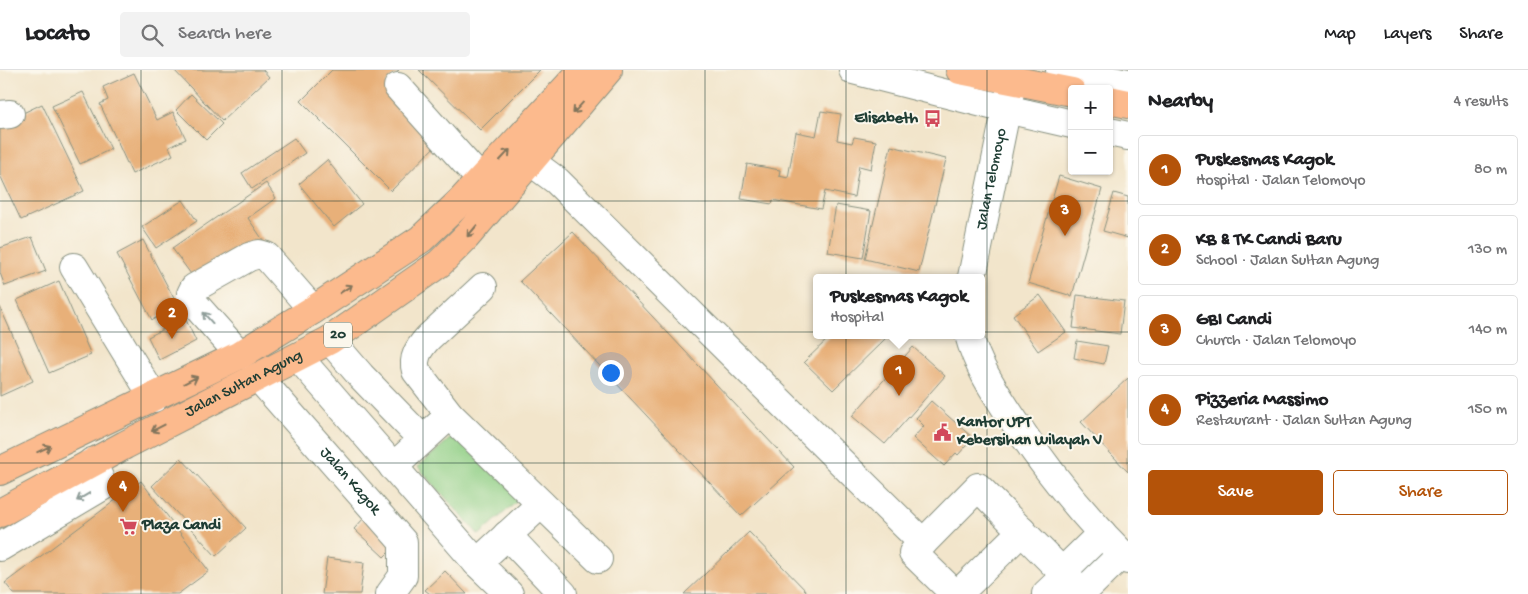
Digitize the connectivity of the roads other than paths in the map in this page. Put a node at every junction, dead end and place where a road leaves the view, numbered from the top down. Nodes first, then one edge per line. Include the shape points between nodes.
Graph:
1 (608, 70) edge
2 (853, 70) edge
3 (960, 70) edge
4 (1060, 70) edge
5 (579, 72) edge
6 (1012, 80) junction
7 (1128, 83) edge
8 (398, 87) dead end
9 (1068, 91) edge
10 (1113, 101) edge
11 (1128, 104) edge
12 (1006, 109) junction
13 (1068, 123) edge
14 (1113, 133) edge
15 (1128, 136) edge
16 (530, 161) junction
17 (481, 180) junction
18 (74, 268) dead end
19 (973, 274) edge
20 (483, 286) dead end
21 (313, 310) junction
22 (970, 339) edge
23 (330, 340) junction
24 (240, 355) junction
25 (298, 358) junction
26 (258, 377) junction
27 (154, 398) junction
28 (450, 415) junction
29 (422, 439) junction
30 (92, 462) junction
31 (393, 467) junction
32 (0, 471) edge
33 (541, 504) junction
34 (0, 513) edge
35 (1022, 531) junction
36 (1102, 533) junction
37 (507, 534) junction
38 (923, 543) junction
39 (0, 547) edge
40 (1125, 557) edge
41 (598, 559) dead end
42 (478, 563) junction
43 (1074, 583) edge
44 (390, 594) edge
45 (509, 594) edge
46 (563, 594) edge
47 (956, 594) edge
48 (1046, 594) edge

1 -> 16 highway, Jalan Sultan Agung / 20
2 - 12 street
3 - 6 highway
4 - 7 street
17 -> 5 highway, Jalan Sultan Agung / 20
6 - 9 highway
6 - 12 street, Jalan Telomoyo
8 - 17 street
10 - 11 highway
12 - 13 street
12 - 19 street, Jalan Telomoyo
14 - 15 street
16 -> 23 highway, Jalan Sultan Agung / 20 via 440,263
16 - 38 street via 557,181
21 -> 17 highway, Jalan Sultan Agung / 20 via 422,239
18 - 27 street
20 - 28 street via 424,343 414,362 416,371
21 - 24 highway, Jalan Sultan Agung / 20
24 -> 21 street via 191,300 194,288 258,254 266,256
22 - 36 street via 974,357 1040,461
23 - 25 highway, Jalan Sultan Agung / 20
23 - 29 street via 360,376
27 -> 24 highway, Jalan Sultan Agung / 20
25 - 26 highway, Jalan Sultan Agung / 20
25 - 31 street
26 -> 30 highway, Jalan Sultan Agung / 20
26 - 44 street, Jalan Kagok via 403,542 403,576
32 -> 27 highway, Jalan Sultan Agung / 20
28 - 29 street
28 - 33 street
29 - 31 street
30 - 34 highway, Jalan Sultan Agung / 20
30 -> 39 street via 103,486
31 - 42 street
33 - 37 street
33 - 41 street
35 - 38 street via 978,487
35 - 43 street
35 - 47 street
36 - 40 street
36 - 43 street
37 - 42 street
37 - 46 street
38 - 47 street via 913,553
40 - 43 street
42 - 45 street
43 - 48 street

